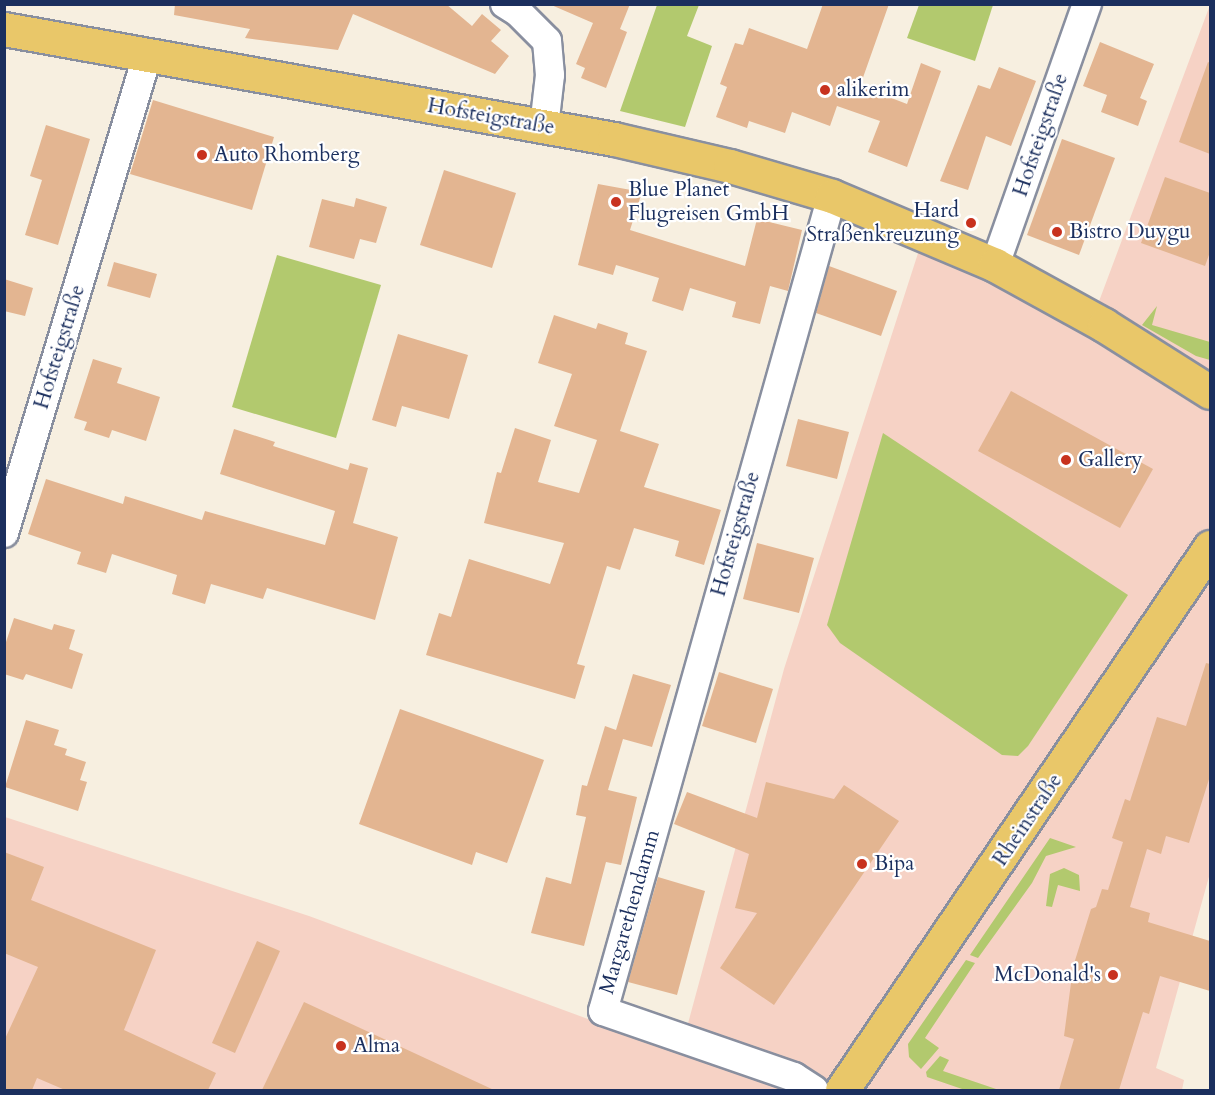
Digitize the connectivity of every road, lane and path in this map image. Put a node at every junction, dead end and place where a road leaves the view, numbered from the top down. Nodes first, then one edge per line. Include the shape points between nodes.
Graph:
1 (505, 4) edge
2 (1086, 4) edge
3 (4, 29) edge
4 (147, 57) junction
5 (544, 127) junction
6 (832, 196) junction
7 (995, 265) junction
8 (1210, 392) edge
9 (4, 533) edge
10 (1210, 547) edge
11 (670, 768) joint
12 (814, 1090) edge
13 (842, 1090) edge

1 - 5 street via 547,41 550,75
2 - 7 street, Hofsteigstraße
3 - 4 main road, Hofsteigstraße
4 - 5 main road, Hofsteigstraße
4 - 9 street, Hofsteigstraße
5 - 6 main road, Hofsteigstraße via 730,166
6 - 7 main road, Hofsteigstraße
6 - 11 street, Hofsteigstraße
7 - 8 main road, Hofsteigstraße via 1104,325
10 - 13 main road, Rheinstraße
11 - 12 street, Margarethendamm via 603,1011 794,1077

